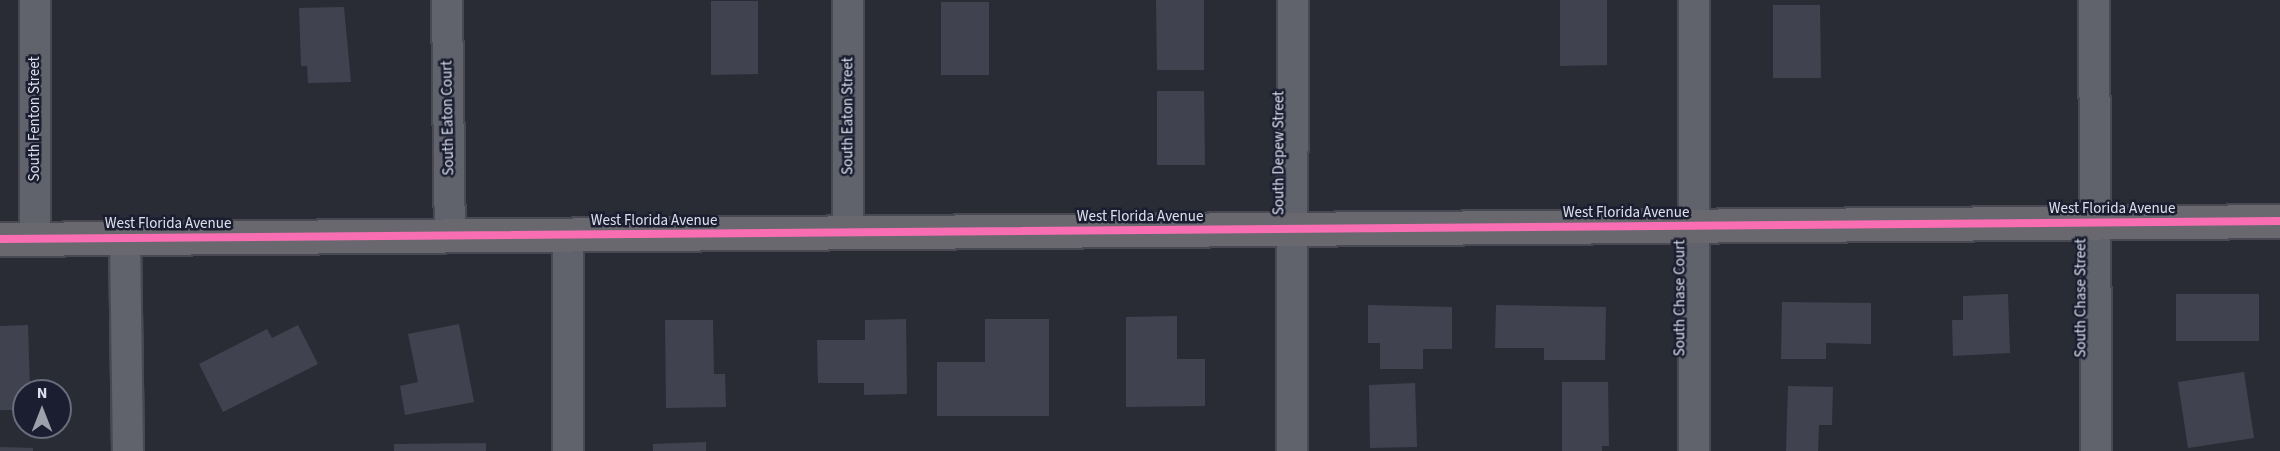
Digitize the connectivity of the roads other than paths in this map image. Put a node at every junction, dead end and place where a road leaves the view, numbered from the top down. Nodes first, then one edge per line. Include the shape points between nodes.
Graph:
1 (35, 0) edge
2 (447, 0) edge
3 (848, 0) edge
4 (1293, 0) edge
5 (1694, 0) edge
6 (2094, 0) edge
7 (2280, 221) edge
8 (2094, 223) junction
9 (1693, 226) junction
10 (1292, 229) junction
11 (848, 232) junction
12 (450, 235) junction
13 (568, 235) junction
14 (125, 238) junction
15 (0, 239) edge
16 (35, 239) junction
17 (128, 451) edge
18 (568, 451) edge
19 (1292, 451) edge
20 (1694, 451) edge
21 (2096, 451) edge

1 - 16 street, South Fenton Street
2 - 12 street, South Eaton Court
3 - 11 street, South Eaton Street
4 - 10 street, South Depew Street
5 - 9 street, South Chase Court
6 - 8 street, South Chase Street
7 - 8 street, West Florida Avenue
8 - 9 street, West Florida Avenue
8 - 21 street, South Chase Street
9 - 10 street, West Florida Avenue
9 - 20 street, South Chase Court
10 - 11 street, West Florida Avenue
10 - 19 street, South Depew Street
11 - 13 street, West Florida Avenue
12 - 13 street, West Florida Avenue
12 - 14 street, West Florida Avenue
13 - 18 street
14 - 16 street, West Florida Avenue
14 - 17 street
15 - 16 street, West Florida Avenue

